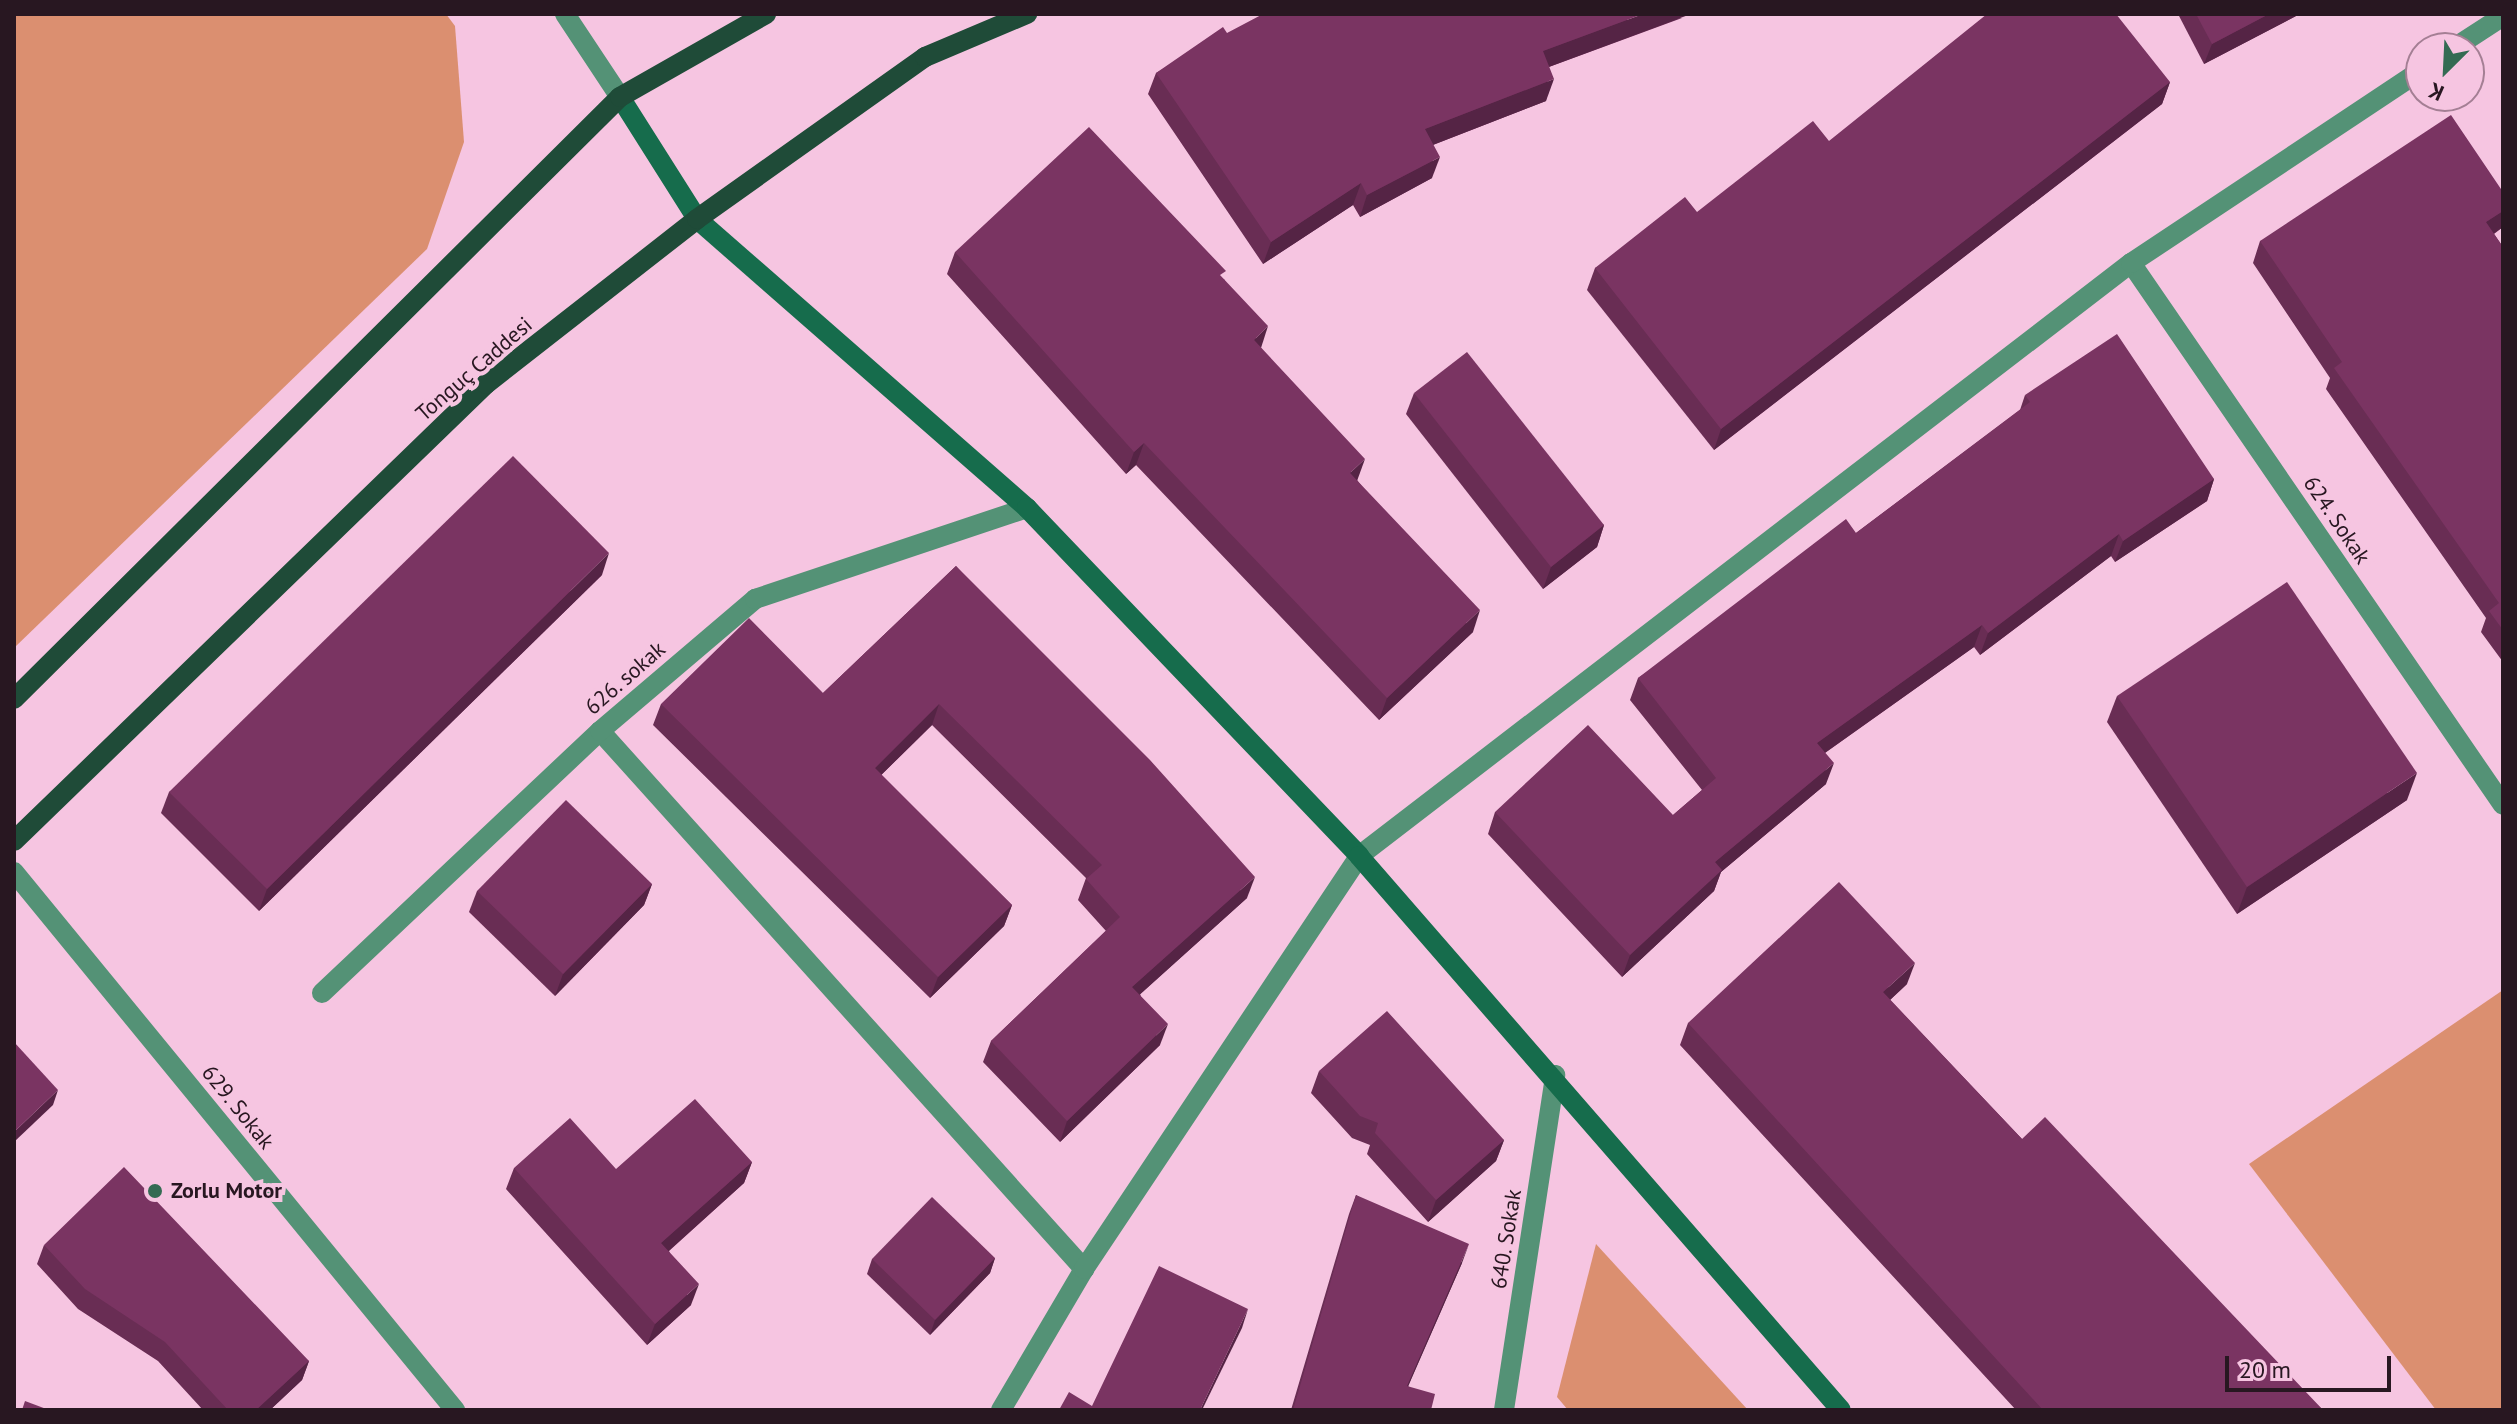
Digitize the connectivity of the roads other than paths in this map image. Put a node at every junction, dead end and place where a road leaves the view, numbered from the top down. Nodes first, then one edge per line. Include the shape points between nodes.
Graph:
1 (565, 14) edge
2 (766, 14) edge
3 (1027, 14) edge
4 (2503, 16) edge
5 (2478, 32) edge
6 (2405, 81) edge
7 (620, 97) junction
8 (697, 219) junction
9 (2131, 263) junction
10 (1027, 508) junction
11 (14, 699) edge
12 (600, 731) junction
13 (2503, 805) edge
14 (14, 841) edge
15 (1359, 856) junction
16 (14, 872) edge
17 (322, 993) dead end
18 (1555, 1075) junction
19 (1084, 1269) junction
20 (455, 1410) edge
21 (1001, 1410) edge
22 (1504, 1410) edge
23 (1841, 1410) edge

1 - 7 street
2 - 7 main road
3 - 8 main road, Tonguç Caddesi via 925,57
4 - 5 street
6 - 9 street
7 - 8 main road
7 - 11 main road
8 - 10 main road
8 - 14 main road, Tonguç Caddesi via 486,384
9 - 13 street, 624. Sokak
9 - 15 street
10 - 12 street, 626. sokak via 755,599
10 - 15 main road
12 - 17 street, 626. sokak
12 - 19 street
15 - 18 main road
15 - 19 street
16 - 20 street, 629. Sokak
18 - 22 street, 640. Sokak
18 - 23 main road
19 - 21 street

